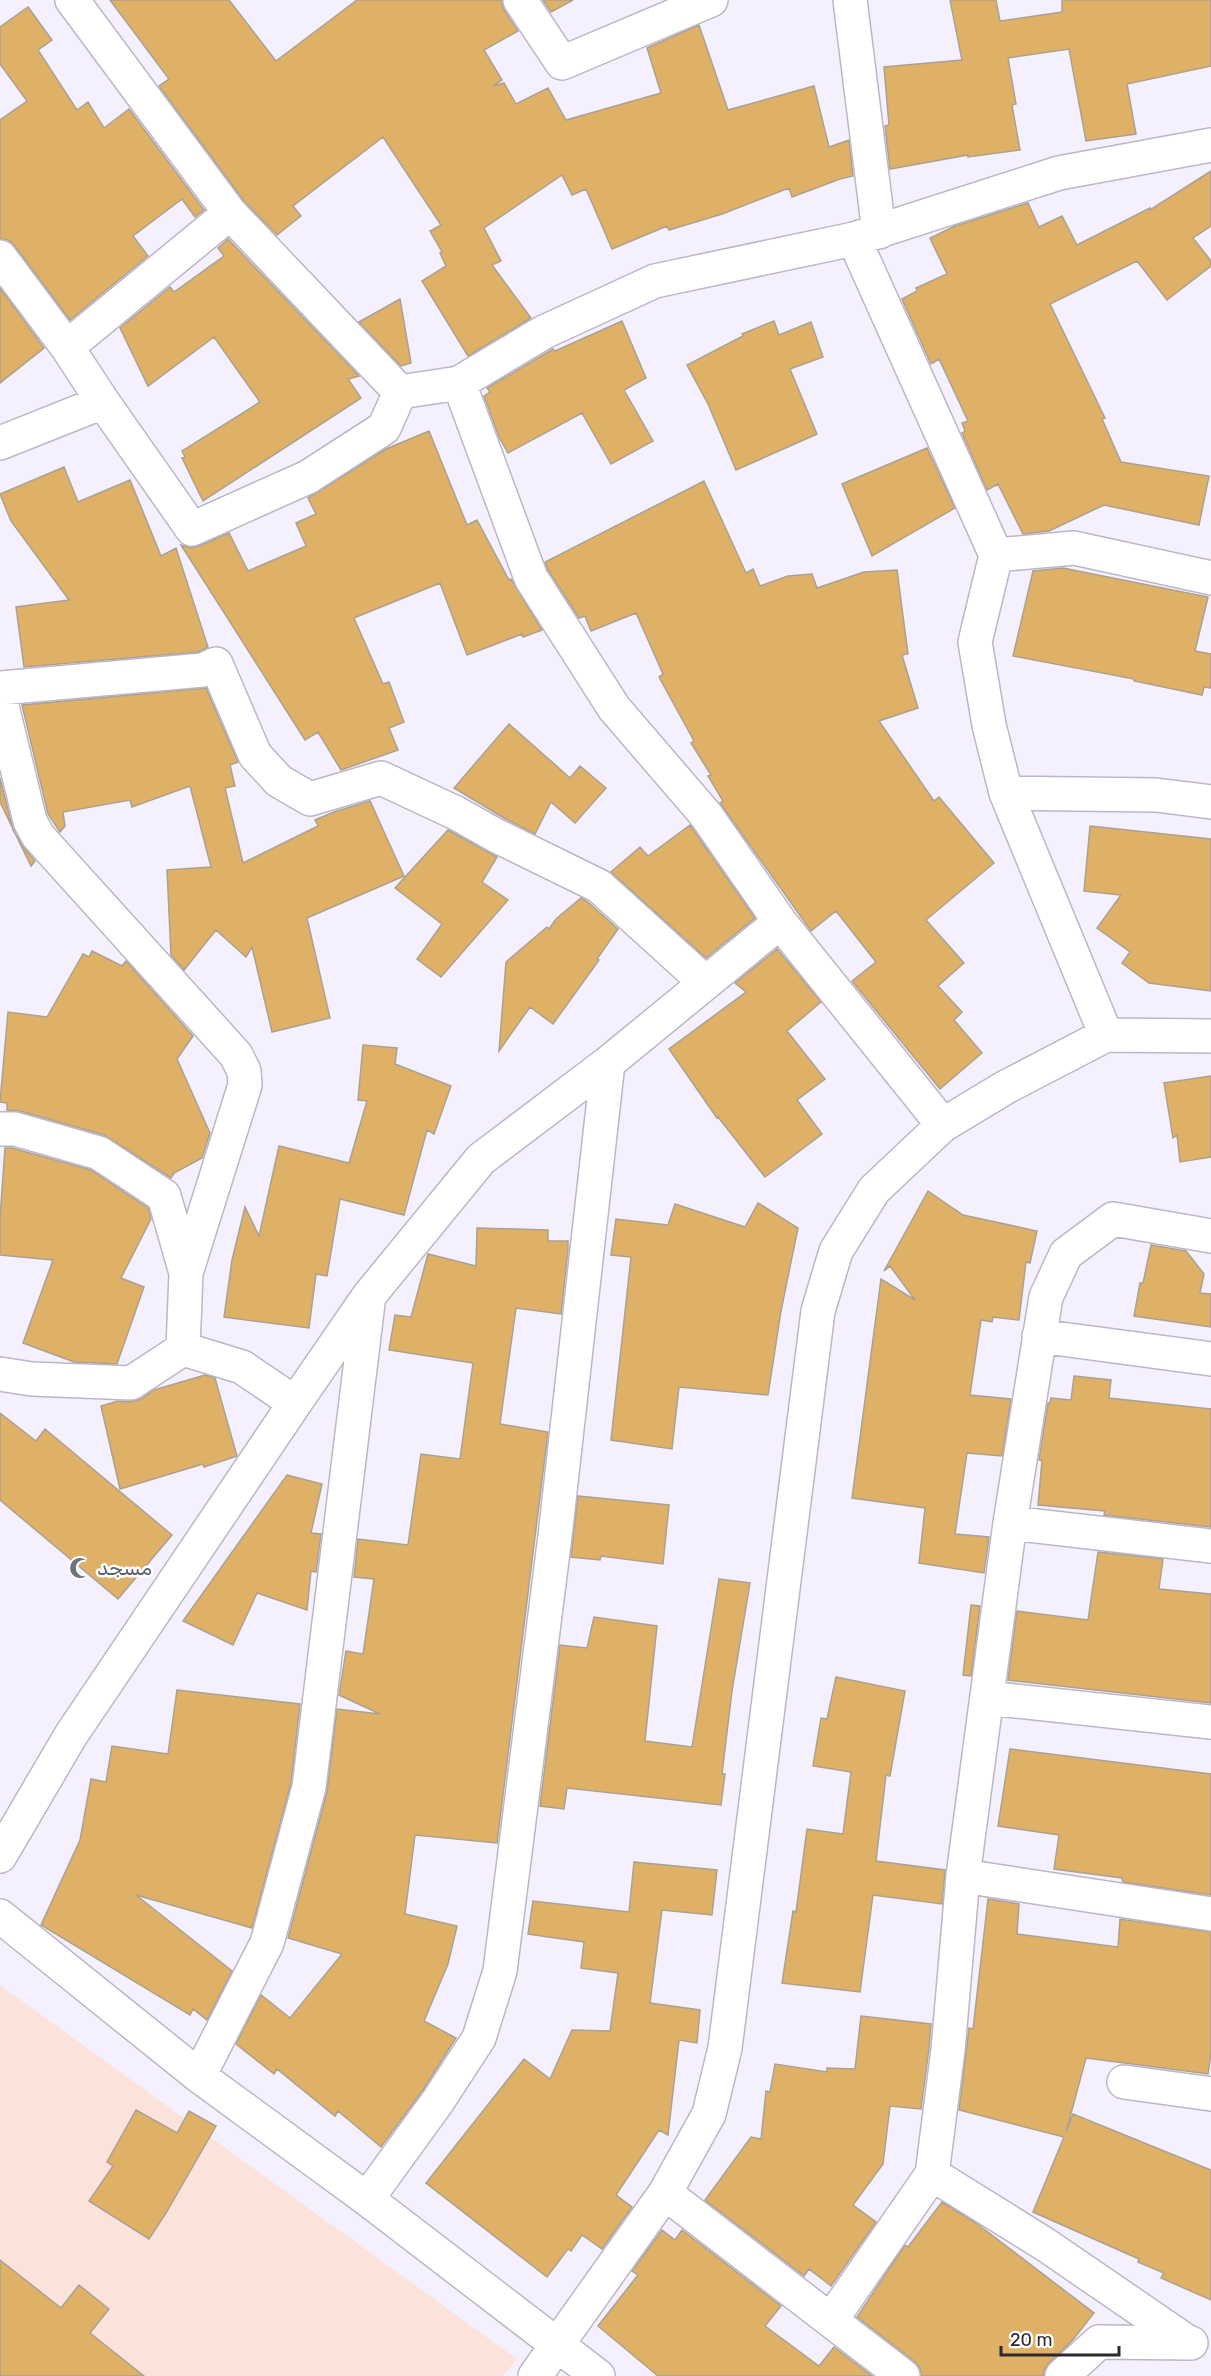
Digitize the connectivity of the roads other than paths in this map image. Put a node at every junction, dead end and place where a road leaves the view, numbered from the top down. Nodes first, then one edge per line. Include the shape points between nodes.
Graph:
1 (72, 0) edge
2 (520, 0) edge
3 (711, 0) edge
4 (850, 0) edge
5 (1211, 145) edge
6 (230, 213) junction
7 (867, 235) junction
8 (0, 256) edge
9 (68, 347) junction
10 (459, 382) junction
11 (400, 392) junction
12 (103, 402) junction
13 (0, 443) edge
14 (996, 555) junction
15 (1211, 578) edge
16 (0, 688) edge
17 (0, 698) edge
18 (1006, 793) junction
19 (1211, 802) edge
20 (780, 922) junction
21 (706, 983) junction
22 (1106, 1035) junction
23 (1211, 1036) edge
24 (608, 1063) junction
25 (943, 1125) junction
26 (0, 1129) edge
27 (1211, 1236) edge
28 (186, 1273) junction
29 (369, 1298) junction
30 (1039, 1336) junction
31 (183, 1349) junction
32 (1211, 1359) edge
33 (0, 1374) edge
34 (295, 1403) junction
35 (1010, 1523) junction
36 (1211, 1546) edge
37 (988, 1698) junction
38 (1211, 1722) edge
39 (0, 1856) edge
40 (963, 1876) junction
41 (1211, 1914) edge
42 (0, 1916) edge
43 (199, 2076) junction
44 (1124, 2082) dead end
45 (1211, 2094) edge
46 (932, 2175) junction
47 (665, 2193) junction
48 (367, 2199) junction
49 (831, 2320) junction
50 (557, 2344) junction
51 (1200, 2344) edge
52 (535, 2376) edge
53 (598, 2376) edge
54 (903, 2376) edge
55 (1062, 2376) edge

1 - 6 street
2 - 3 street via 562,63
4 - 7 street
5 - 7 street via 1059,173
6 - 9 street
6 - 11 street
7 - 10 street via 655,281 544,332
7 - 14 street
8 - 9 street
9 - 12 street
10 - 11 street
10 - 20 street via 531,578 614,708 706,815
11 - 12 street via 384,428 308,477 192,529
12 - 13 street
14 - 15 street via 1074,548
14 - 18 street via 975,642
16 - 21 street via 203,670 216,664 255,755 279,781 310,799 381,778 456,813 599,886
17 - 28 street via 30,821 38,836 236,1055 243,1071 245,1085
18 - 19 street via 1156,795
18 - 22 street
20 - 21 street
20 - 25 street
21 - 24 street
22 - 23 street
22 - 25 street
24 - 29 street via 481,1159
24 - 48 street via 555,1536 500,1971 479,2038
25 - 47 street via 874,1190 836,1251 818,1311 725,2048 709,2114
26 - 28 street via 99,1153 164,1196
27 - 30 street via 1113,1219 1066,1254 1046,1297
28 - 31 street
29 - 34 street
29 - 43 street via 309,1787 267,1944
30 - 32 street
30 - 35 street
31 - 33 street via 131,1383
31 - 34 street via 242,1367
34 - 39 street via 71,1735
35 - 36 street
35 - 37 street
37 - 38 street
37 - 40 street
40 - 41 street
40 - 46 street via 948,2050
42 - 43 street
43 - 48 street
44 - 45 street
46 - 49 street
46 - 51 street
47 - 49 street
47 - 50 street
48 - 50 street
49 - 54 street
50 - 52 street
50 - 53 street
51 - 55 street via 1099,2342

